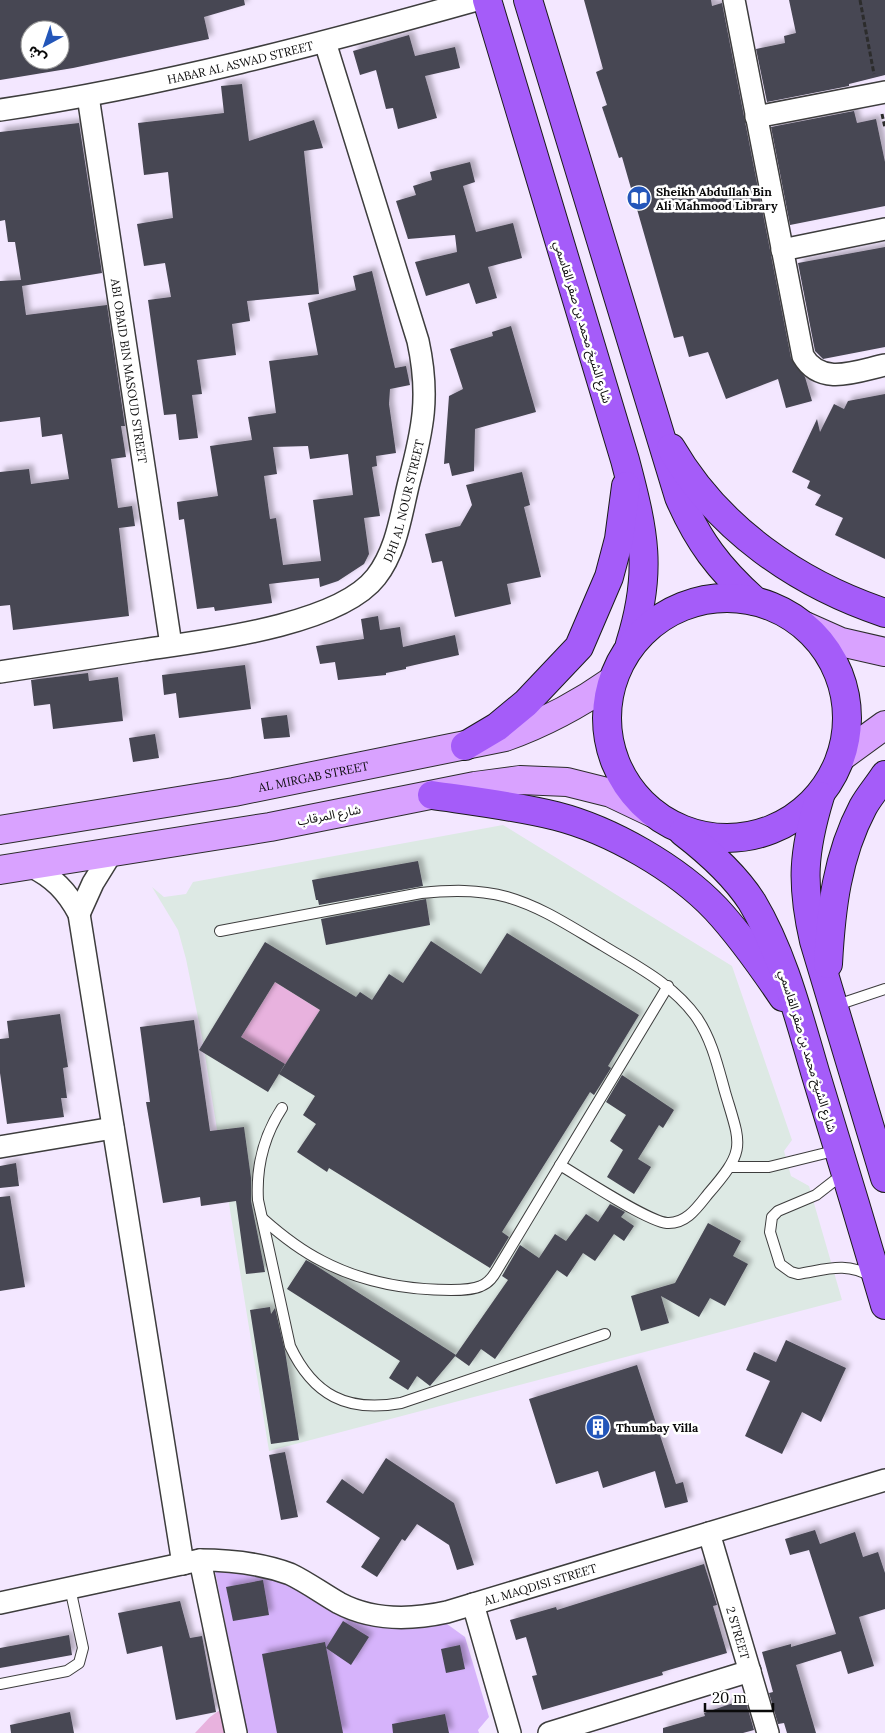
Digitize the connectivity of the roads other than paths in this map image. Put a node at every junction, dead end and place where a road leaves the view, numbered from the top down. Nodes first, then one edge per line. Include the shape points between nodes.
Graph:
1 (477, 0) edge
2 (487, 0) edge
3 (528, 0) edge
4 (734, 0) edge
5 (325, 42) junction
6 (882, 92) edge
7 (88, 96) junction
8 (0, 110) edge
9 (756, 117) junction
10 (885, 229) edge
11 (782, 250) junction
12 (885, 365) edge
13 (655, 420) junction
14 (627, 467) junction
15 (755, 601) junction
16 (885, 613) edge
17 (805, 626) junction
18 (171, 645) junction
19 (628, 648) junction
20 (885, 652) edge
21 (0, 672) edge
22 (612, 681) junction
23 (885, 725) edge
24 (465, 746) junction
25 (841, 757) junction
26 (885, 776) edge
27 (432, 795) junction
28 (820, 795) junction
29 (653, 813) junction
30 (678, 828) junction
31 (0, 830) edge
32 (111, 854) junction
33 (30, 866) junction
34 (0, 870) edge
35 (80, 914) junction
36 (220, 931) dead end
37 (668, 986) junction
38 (885, 989) edge
39 (830, 995) junction
40 (801, 1025) junction
41 (282, 1108) dead end
42 (113, 1128) junction
43 (0, 1147) edge
44 (842, 1160) junction
45 (560, 1165) junction
46 (731, 1167) junction
47 (885, 1178) edge
48 (262, 1219) junction
49 (882, 1293) edge
50 (605, 1334) dead end
51 (884, 1479) edge
52 (709, 1533) junction
53 (191, 1562) junction
54 (70, 1588) junction
55 (0, 1603) edge
56 (472, 1604) junction
57 (750, 1671) junction
58 (0, 1684) edge
59 (236, 1733) edge
60 (510, 1733) edge
61 (549, 1733) edge
62 (768, 1733) edge

1 - 5 street, HABAR AL ASWAD STREET
2 - 14 main road, شارع الشيخ محمد بن صقر القاسمي
3 - 13 main road
4 - 9 street
5 - 7 street, HABAR AL ASWAD STREET
5 - 18 street, DHI AL NOUR STREET via 424,364 425,412 396,534 388,558 375,578 357,595 335,607 253,631
6 - 9 street
7 - 8 street, HABAR AL ASWAD STREET
7 - 18 street, ABI OBAID BIN MASOUD STREET
9 - 11 street
10 - 11 street
11 - 12 street via 803,356 815,370 832,375
13 - 15 main road via 669,470 692,527 725,573
13 - 16 main road via 685,469 709,500 743,534 781,564 822,588
14 - 19 main road, شارع الشيخ محمد بن صقر القاسمي via 641,520 644,553 640,609
14 - 24 main road via 617,548 609,577 579,647 526,703 497,727
15 - 17 main road via 782,611
15 - 19 main road via 727,598 690,604 672,611 648,627
17 - 20 main road via 841,642
17 - 25 main road via 839,673 847,710
18 - 21 street, DHI AL NOUR STREET
19 - 22 main road
22 - 24 main road, AL MIRGAB STREET via 543,723 505,737
22 - 29 main road via 607,710 608,739 617,767 633,792
23 - 25 main road
24 - 31 main road, AL MIRGAB STREET via 234,792
25 - 28 main road
26 - 39 main road via 863,806 845,848 834,893
27 - 29 main road, شارع المرقاب via 520,780 567,782 611,793
27 - 32 main road, شارع المرقاب
27 - 40 main road via 557,816 614,838 668,868 715,908 754,955
28 - 30 main road via 787,822 755,835 703,836
28 - 39 main road via 809,831 804,868 806,905
29 - 30 main road
30 - 40 main road, شارع الشيخ محمد بن صقر القاسمي via 706,849 751,900 781,962
32 - 33 main road, شارع المرقاب
32 - 35 street via 92,882
33 - 34 main road, شارع المرقاب
33 - 35 street via 60,885
35 - 42 street
36 - 37 lane via 421,893 478,891 533,906
37 - 45 lane
37 - 46 lane via 697,1018 713,1051 737,1133 737,1150
38 - 39 lane
39 - 47 main road
40 - 44 main road, شارع الشيخ محمد بن صقر القاسمي
41 - 48 lane via 272,1125 259,1162 258,1200
42 - 43 street
42 - 53 street
44 - 46 lane
44 - 49 main road, شارع الشيخ محمد بن صقر القاسمي
44 - 49 lane via 816,1196 784,1208 772,1217 770,1232 780,1264 791,1272 798,1274 840,1266 854,1269
45 - 46 lane via 650,1217 669,1223 688,1217
45 - 48 lane via 492,1279 473,1289 426,1290 355,1276 290,1242
48 - 50 lane via 290,1346 300,1366 315,1384 334,1397 355,1405 378,1407 401,1402
51 - 52 street, AL MAQDISI STREET
52 - 56 street, AL MAQDISI STREET
52 - 57 street, 2 STREET
53 - 54 street, AL MAQDISI STREET
53 - 56 street, AL MAQDISI STREET via 231,1560 261,1565 291,1575 341,1604 393,1618 420,1618
53 - 59 street
54 - 55 street, AL MAQDISI STREET
54 - 58 lane via 83,1648 79,1663 67,1671
56 - 60 street
57 - 61 street
57 - 62 street, 2 STREET

